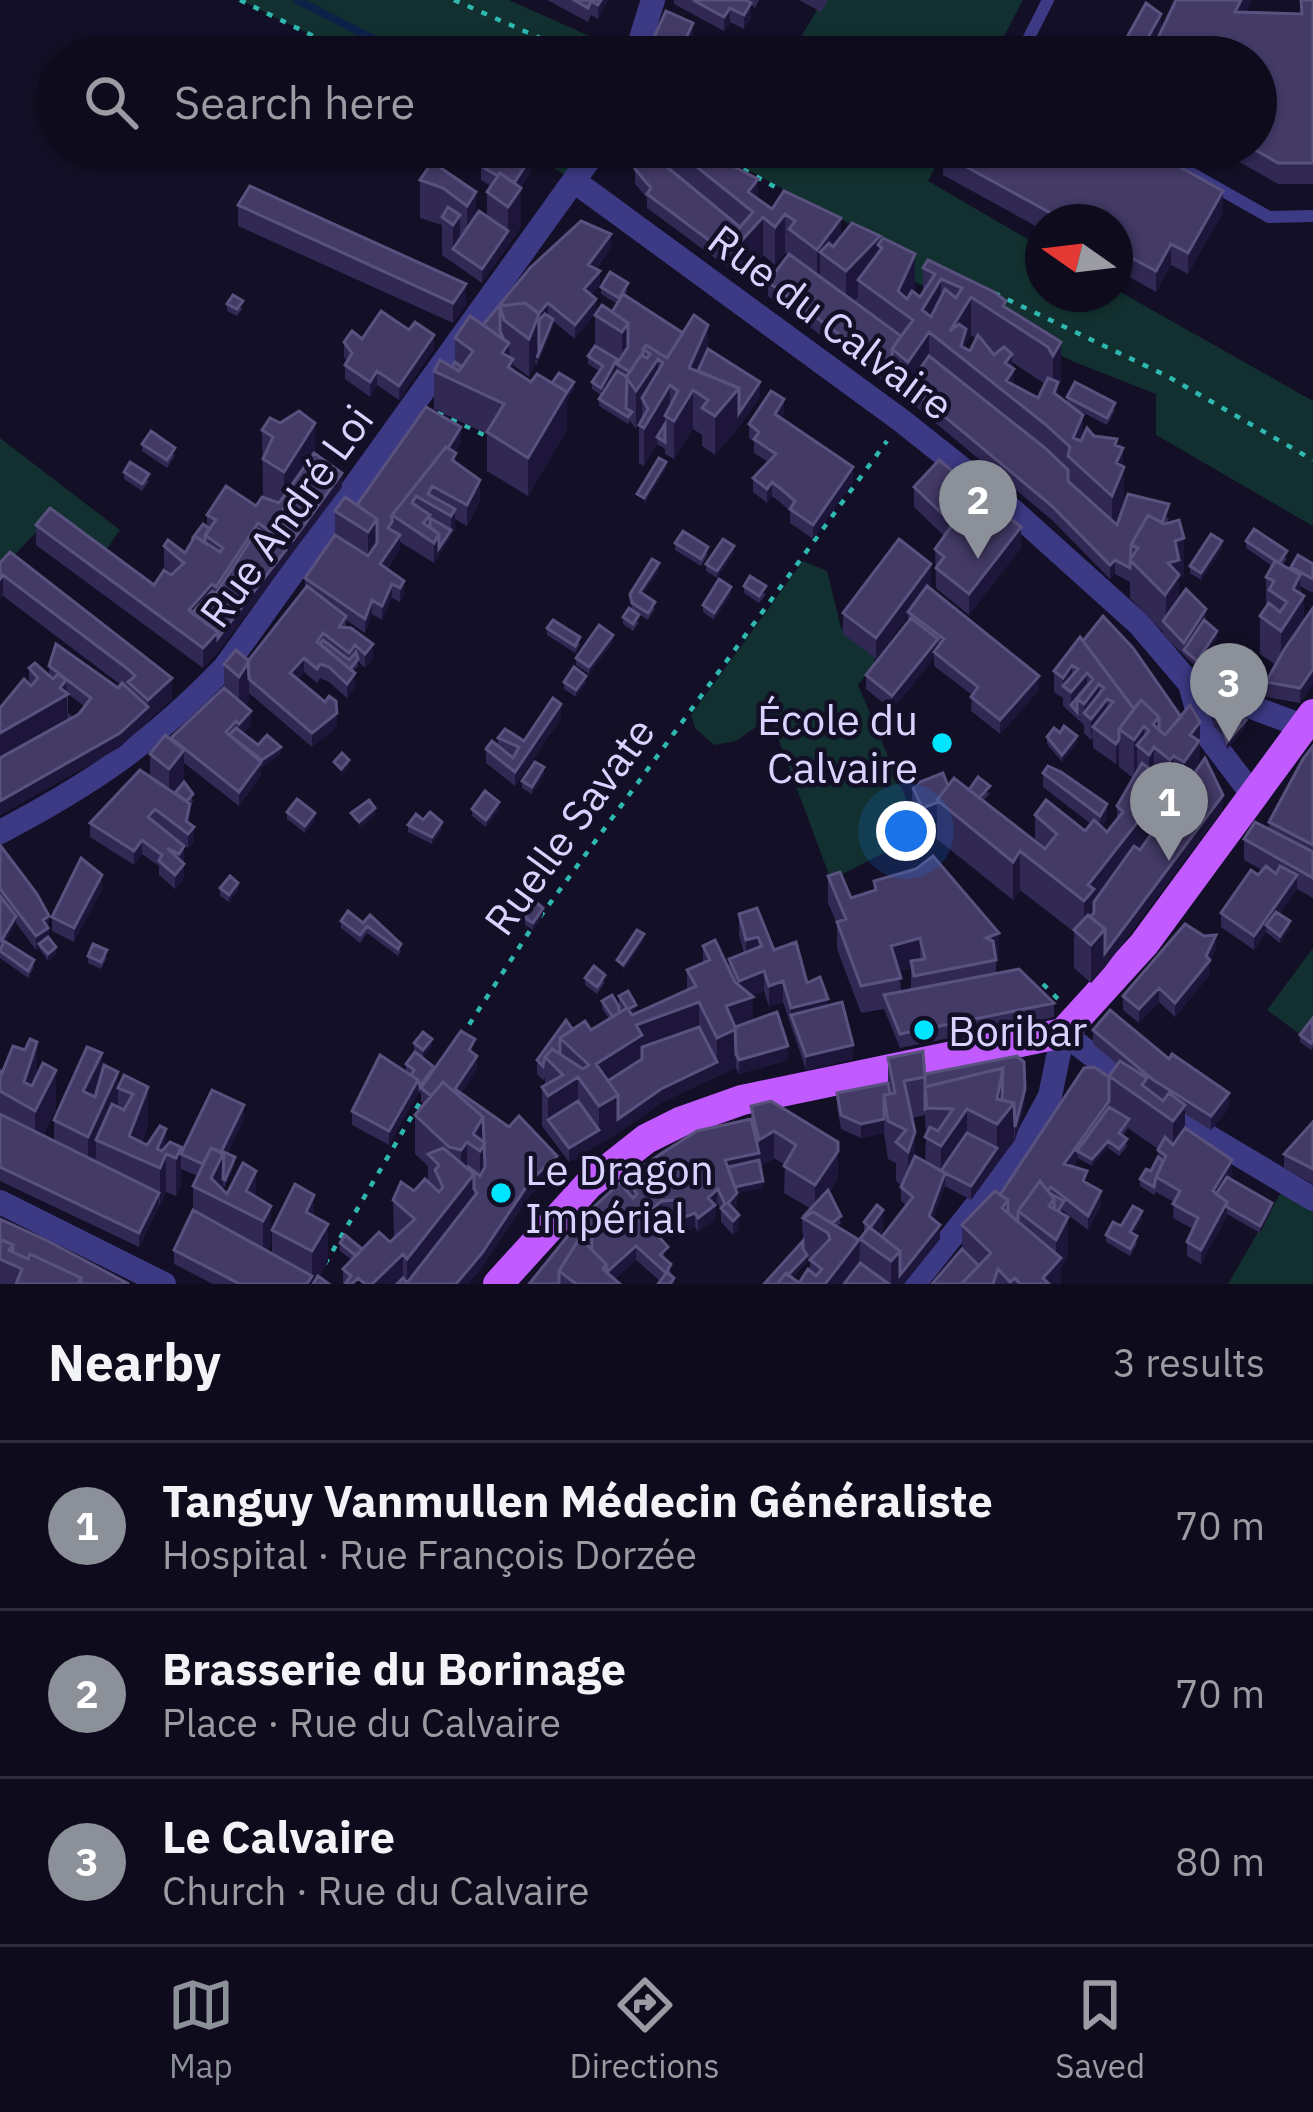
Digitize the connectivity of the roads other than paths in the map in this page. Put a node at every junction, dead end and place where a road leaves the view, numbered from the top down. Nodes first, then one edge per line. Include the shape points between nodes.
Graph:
1 (652, 0) edge
2 (1048, 0) edge
3 (641, 36) edge
4 (1030, 36) edge
5 (583, 168) edge
6 (1182, 168) edge
7 (574, 181) junction
8 (1313, 216) edge
9 (1190, 684) junction
10 (1309, 721) edge
11 (1256, 798) junction
12 (0, 832) edge
13 (1063, 1033) junction
14 (1313, 1199) edge
15 (0, 1202) edge
16 (164, 1284) edge
17 (498, 1284) edge
18 (914, 1284) edge

1 - 3 street
2 - 4 lane
5 - 7 street, Rue André Loi
6 - 8 lane via 1269,217
7 - 9 street, Rue du Calvaire via 1000,499 1139,624
7 - 12 street, Rue André Loi via 226,668 90,785
9 - 10 street, Rue du Calvaire
9 - 11 street, Rue du Calvaire via 1202,728
10 - 11 main road
11 - 13 main road via 1144,944
13 - 14 street via 1167,1112
13 - 17 main road via 742,1100 680,1122 590,1184
13 - 18 street via 1050,1096 1022,1148
15 - 16 street

